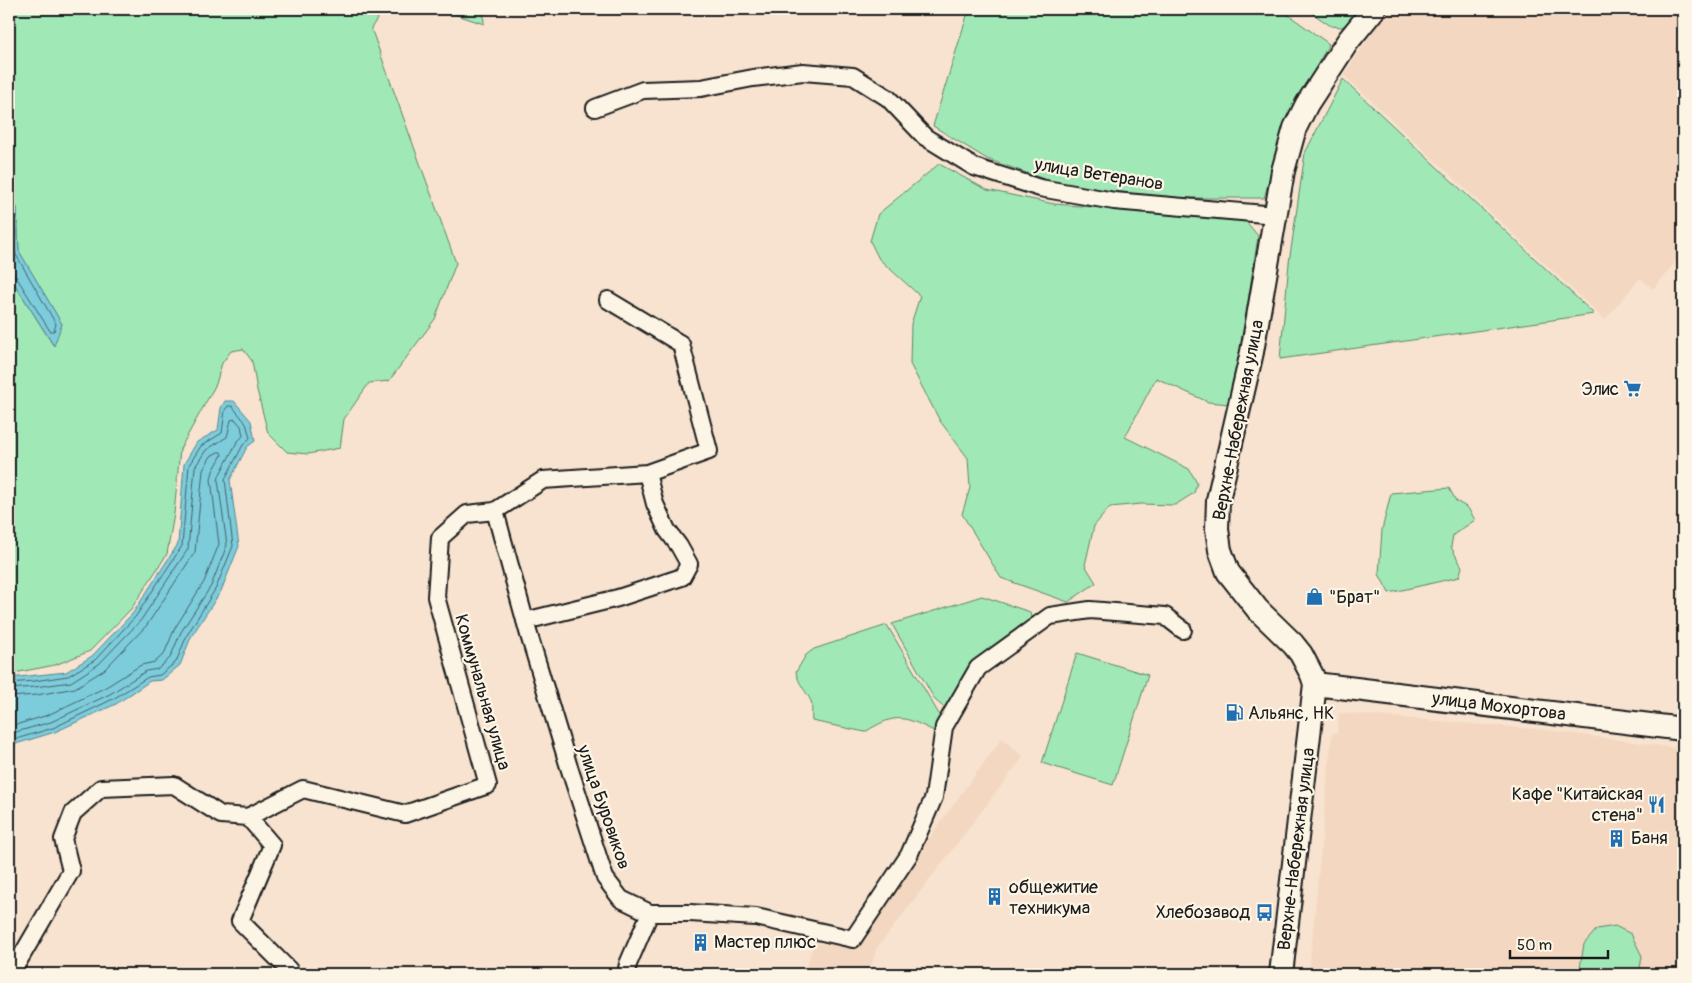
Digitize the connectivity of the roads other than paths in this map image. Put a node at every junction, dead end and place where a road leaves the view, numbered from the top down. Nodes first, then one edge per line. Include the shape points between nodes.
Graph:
1 (1374, 9) edge
2 (594, 108) dead end
3 (1276, 215) junction
4 (608, 300) dead end
5 (647, 473) junction
6 (495, 511) junction
7 (525, 621) junction
8 (1183, 630) dead end
9 (1315, 684) junction
10 (1683, 728) edge
11 (248, 816) junction
12 (650, 913) junction
13 (11, 974) edge
14 (287, 974) edge
15 (626, 974) edge
16 (1281, 974) edge

1 - 3 street, Верхне-Набережная улица via 1348,42 1295,128 1283,171
2 - 3 street, улица Ветеранов via 643,90 701,88 803,72 853,76 888,98 925,137 974,167 1040,188 1114,201
3 - 9 street, Верхне-Набережная улица via 1252,352 1218,500 1216,529 1228,572 1258,610 1301,654
4 - 5 street via 681,344 709,450
5 - 6 street via 543,480
5 - 7 street via 666,530 689,564 682,577 618,598
6 - 7 street, улица Буровиков
6 - 11 street, Коммунальная улица via 467,514 440,538 436,597 488,785 405,814 303,788
7 - 12 street, улица Буровиков via 605,878 621,899
8 - 12 street, улица Буровиков via 1165,616 1090,610 1050,616 978,668 944,727 934,797 909,855 853,939 756,918
9 - 10 street, улица Мохортова
9 - 16 street, Верхне-Набережная улица
11 - 13 street, Коммунальная улица via 220,815 174,785 101,788 73,813 64,839 71,871
11 - 14 street via 272,845 240,921 289,970
12 - 15 street

